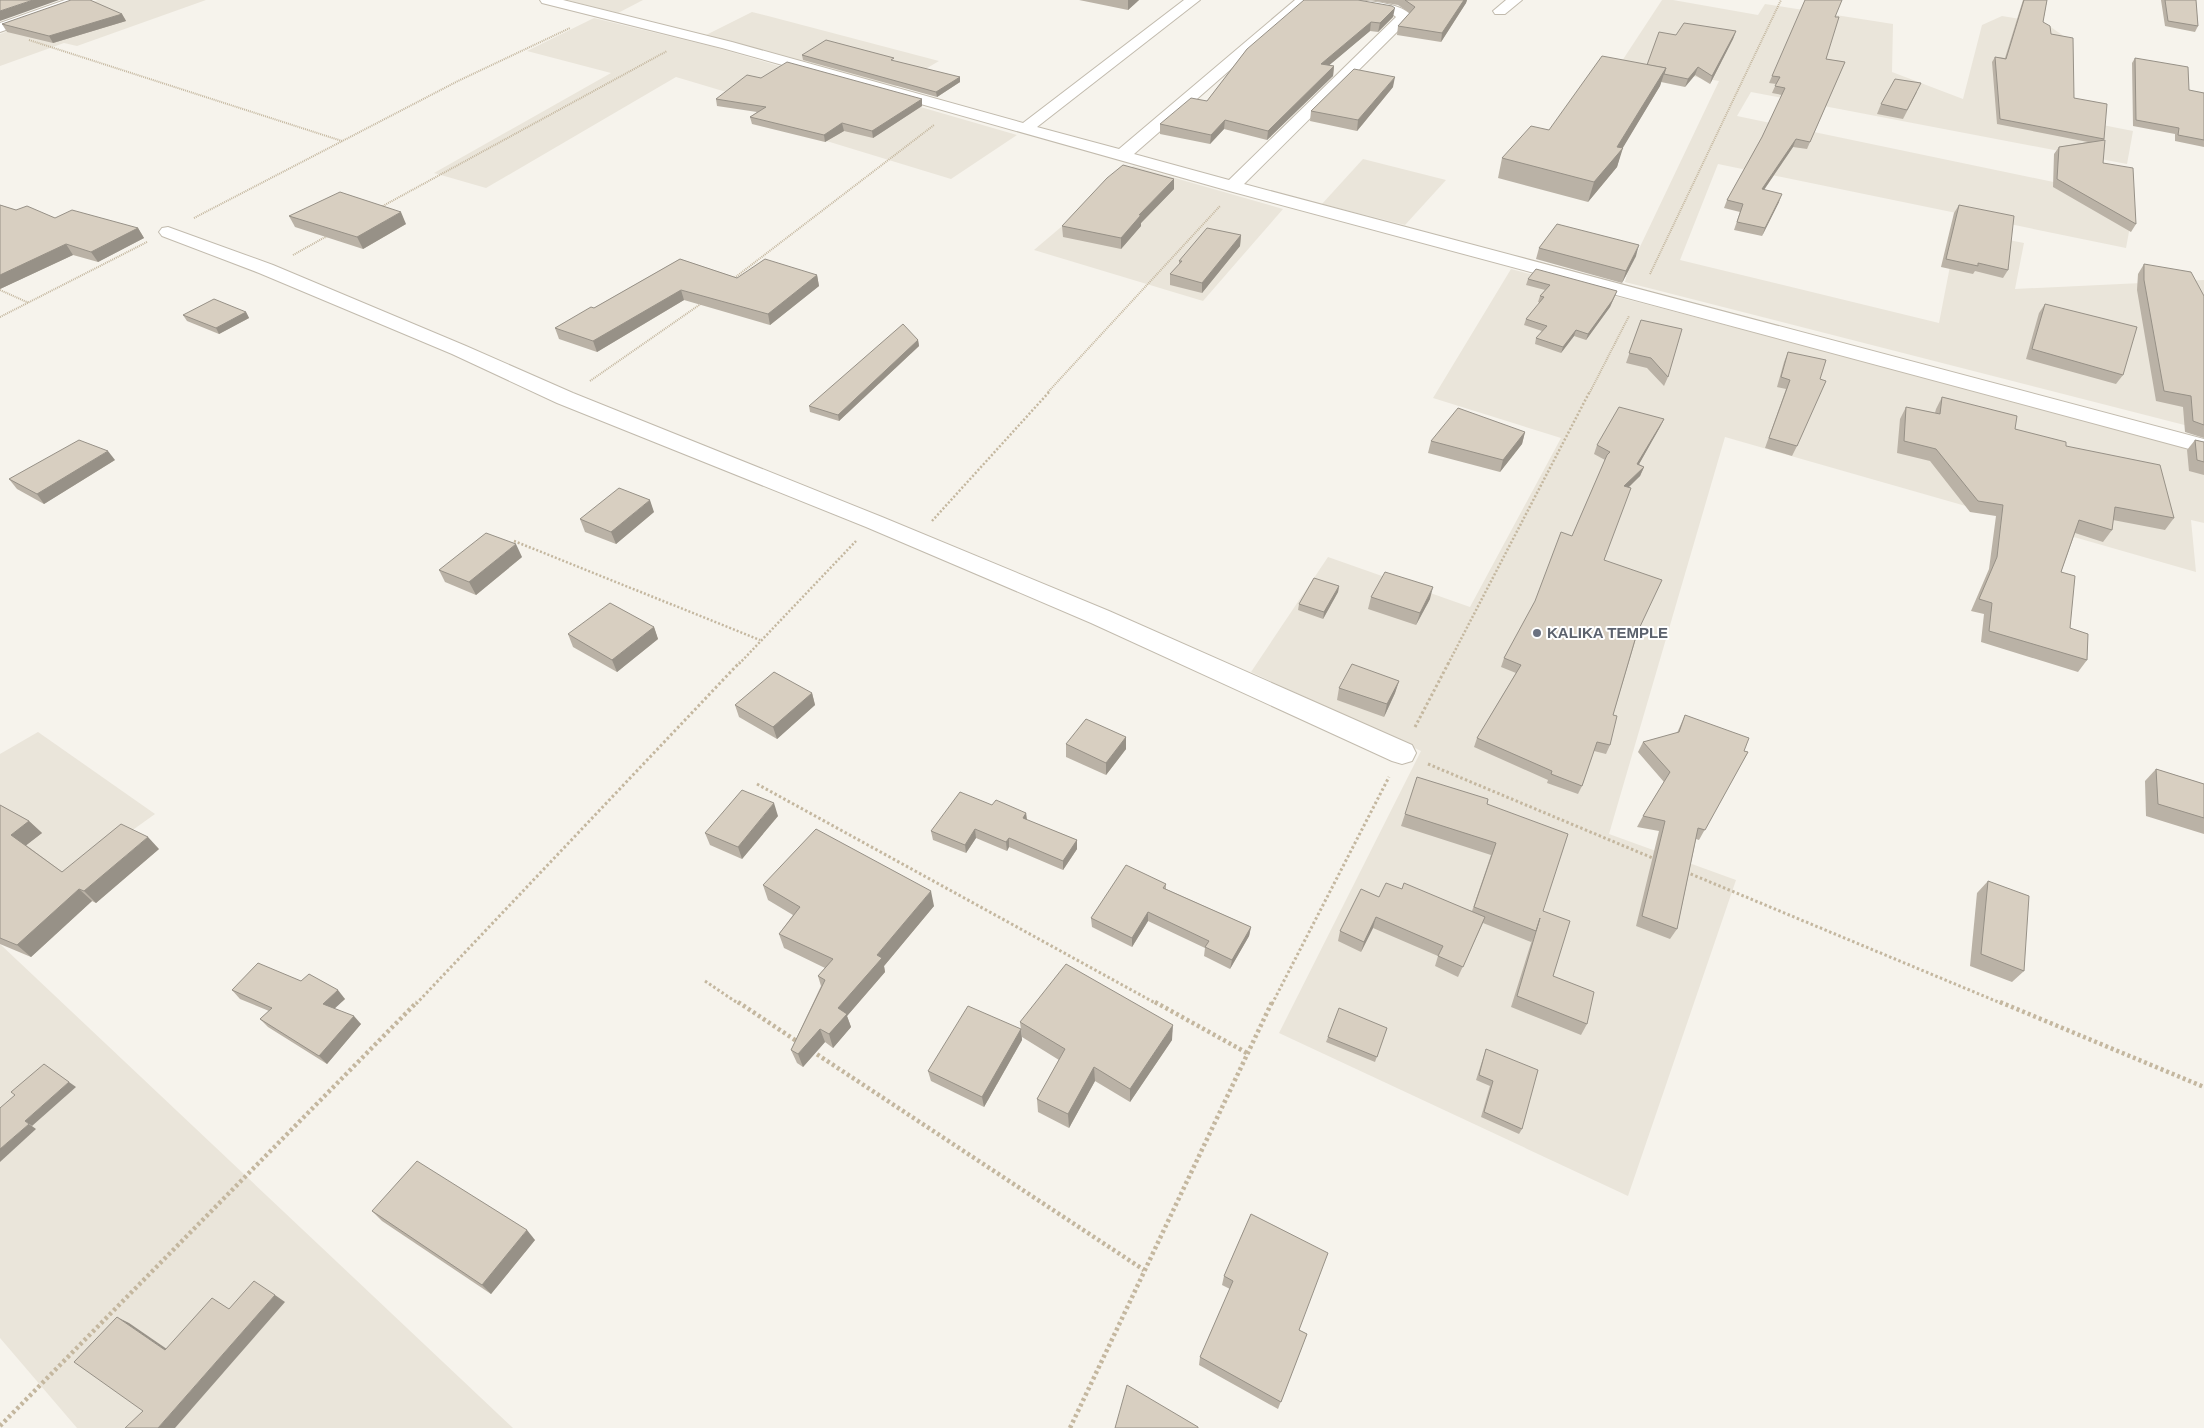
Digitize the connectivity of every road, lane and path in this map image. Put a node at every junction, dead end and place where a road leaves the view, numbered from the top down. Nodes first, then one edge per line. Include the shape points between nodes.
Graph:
1 (547, 0) edge
2 (1193, 0) edge
3 (1301, 0) edge
4 (1341, 0) edge
5 (1514, 0) edge
6 (1782, 0) edge
7 (69, 1) edge
8 (1500, 11) dead end
9 (600, 13) junction
10 (0, 28) edge
11 (694, 37) junction
12 (28, 40) edge
13 (956, 108) junction
14 (1026, 128) junction
15 (343, 141) junction
16 (1122, 155) junction
17 (1235, 187) junction
18 (380, 208) edge
19 (336, 231) edge
20 (168, 232) junction
21 (266, 269) junction
22 (732, 280) edge
23 (0, 290) edge
24 (1640, 296) junction
25 (709, 297) edge
26 (29, 303) junction
27 (0, 317) edge
28 (565, 398) junction
29 (2204, 446) edge
30 (874, 522) junction
31 (916, 540) junction
32 (514, 541) edge
33 (760, 640) junction
34 (1402, 753) junction
35 (757, 784) dead end
36 (1660, 861) edge
37 (1678, 868) edge
38 (705, 981) dead end
39 (1247, 1053) junction
40 (2204, 1087) edge
41 (1144, 1270) junction
42 (0, 1426) edge
43 (1070, 1428) edge

1 - 9 street
2 - 14 street
3 - 16 street
4 - 17 street via 1395,10 1405,16
5 - 8 street
6 - 24 path
7 - 10 street
9 - 11 street
9 - 15 path
11 - 13 street
11 - 18 path
12 - 15 path
13 - 14 street
13 - 22 path
14 - 16 street
15 - 20 path
16 - 17 street
17 - 24 street
17 - 31 path
19 - 21 path
20 - 21 street
20 - 26 path
21 - 28 street
23 - 26 path
24 - 29 street
24 - 34 path
25 - 28 path
26 - 27 path
28 - 30 street
30 - 31 street
30 - 33 path
31 - 34 street via 1100,617
32 - 33 path
33 - 42 path via 422,998
34 - 36 path
34 - 39 path
35 - 39 path
37 - 40 path
38 - 41 path
39 - 41 path
41 - 43 path

